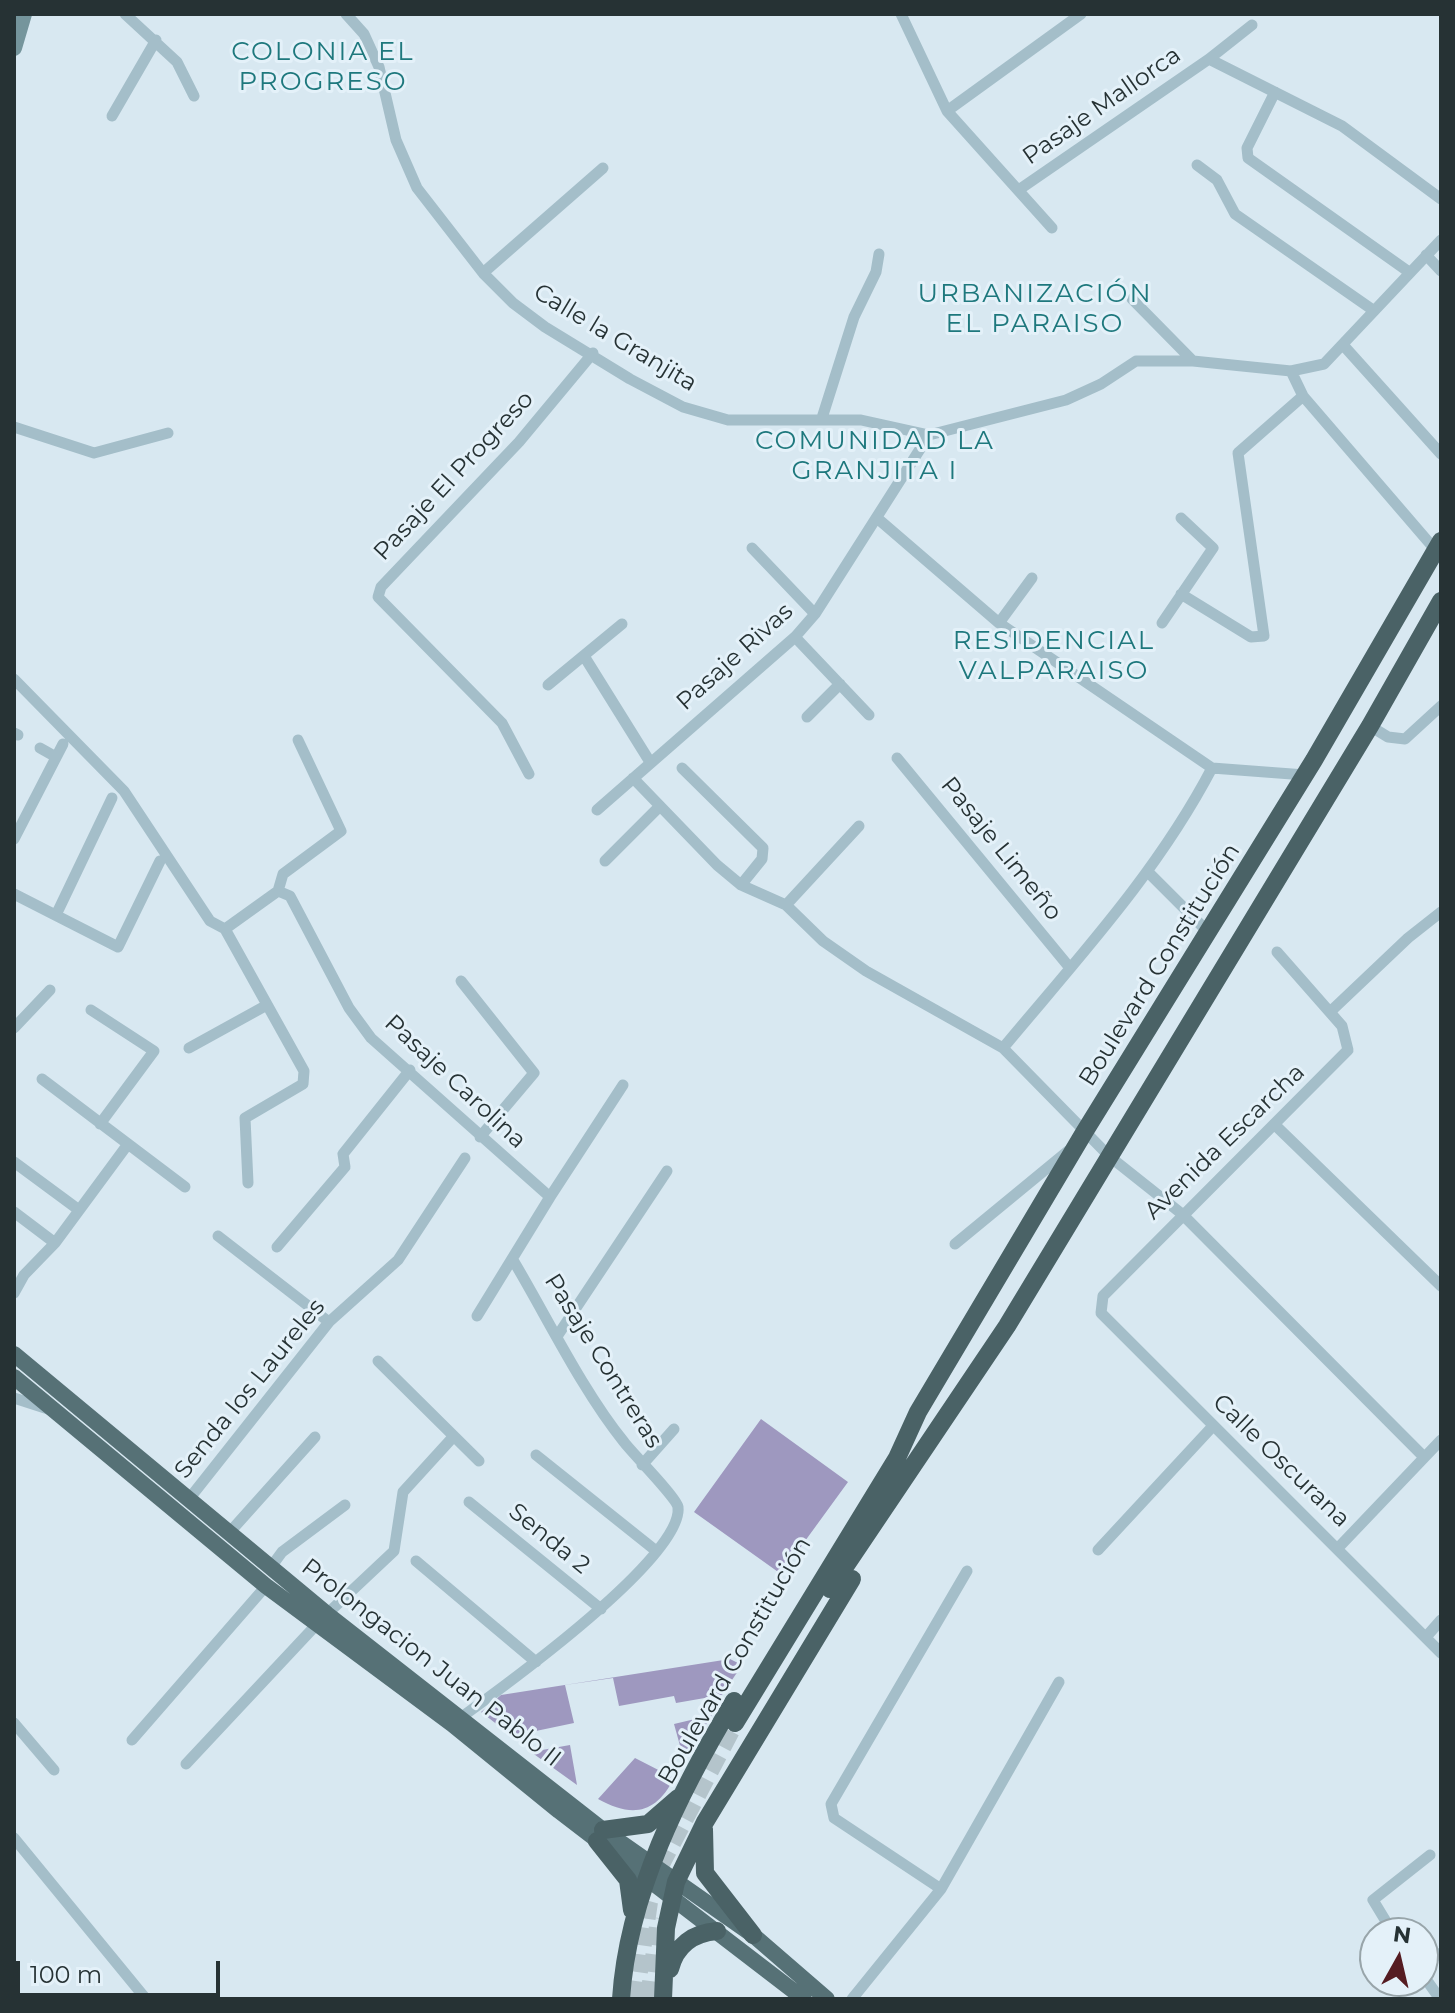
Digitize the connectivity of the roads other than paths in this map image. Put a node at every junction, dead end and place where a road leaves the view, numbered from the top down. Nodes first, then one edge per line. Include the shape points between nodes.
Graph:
1 (24, 14) edge
2 (125, 14) edge
3 (346, 14) edge
4 (1081, 14) edge
5 (904, 15) edge
6 (1252, 25) dead end
7 (156, 40) junction
8 (14, 48) edge
9 (1209, 59) junction
10 (1275, 92) junction
11 (194, 96) dead end
12 (947, 111) junction
13 (112, 116) dead end
14 (1197, 165) dead end
15 (603, 168) dead end
16 (1020, 189) junction
17 (1441, 199) edge
18 (1052, 228) dead end
19 (1441, 240) edge
20 (879, 254) dead end
21 (1426, 255) junction
22 (1441, 271) edge
23 (1409, 272) junction
24 (483, 273) junction
25 (1132, 299) dead end
26 (1373, 310) junction
27 (1344, 346) junction
28 (593, 353) junction
29 (1193, 361) junction
30 (1291, 371) junction
31 (1303, 396) junction
32 (822, 418) junction
33 (14, 427) edge
34 (168, 433) dead end
35 (929, 435) junction
36 (1441, 454) edge
37 (877, 518) junction
38 (1181, 518) dead end
39 (752, 548) dead end
40 (1439, 549) edge
41 (1032, 578) dead end
42 (1181, 594) junction
43 (1441, 601) edge
44 (815, 614) junction
45 (999, 623) junction
46 (1162, 623) dead end
47 (622, 624) dead end
48 (795, 637) junction
49 (584, 656) junction
50 (14, 679) edge
51 (840, 684) junction
52 (548, 685) dead end
53 (1441, 706) edge
54 (869, 715) dead end
55 (807, 717) dead end
56 (1370, 726) junction
57 (298, 740) dead end
58 (63, 744) dead end
59 (40, 748) dead end
60 (56, 757) junction
61 (897, 758) dead end
62 (650, 762) junction
63 (682, 768) dead end
64 (1212, 768) junction
65 (529, 774) dead end
66 (1305, 775) junction
67 (633, 778) junction
68 (112, 798) dead end
69 (660, 806) junction
70 (597, 810) dead end
71 (859, 826) dead end
72 (14, 839) edge
73 (160, 861) dead end
74 (605, 861) dead end
75 (1149, 873) junction
76 (741, 885) junction
77 (278, 891) junction
78 (14, 894) edge
79 (786, 905) junction
80 (1441, 912) edge
81 (56, 915) junction
82 (225, 929) junction
83 (1209, 933) junction
84 (1277, 952) dead end
85 (1070, 968) junction
86 (461, 981) dead end
87 (50, 990) dead end
88 (267, 1005) junction
89 (91, 1010) dead end
90 (1330, 1012) junction
91 (14, 1028) edge
92 (189, 1048) dead end
93 (1003, 1048) junction
94 (410, 1070) junction
95 (42, 1079) dead end
96 (623, 1085) dead end
97 (100, 1124) junction
98 (1274, 1124) junction
99 (480, 1137) junction
100 (1081, 1137) junction
101 (128, 1144) junction
102 (1109, 1156) junction
103 (465, 1158) dead end
104 (14, 1162) edge
105 (667, 1171) dead end
106 (248, 1183) dead end
107 (185, 1187) dead end
108 (550, 1197) junction
109 (79, 1210) junction
110 (14, 1212) edge
111 (1182, 1214) junction
112 (218, 1236) dead end
113 (55, 1243) junction
114 (955, 1244) dead end
115 (277, 1247) dead end
116 (513, 1260) junction
117 (1441, 1286) edge
118 (14, 1293) edge
119 (1103, 1296) joint
120 (477, 1316) dead end
121 (329, 1322) junction
122 (558, 1335) junction
123 (14, 1354) edge
124 (378, 1361) dead end
125 (14, 1377) edge
126 (14, 1398) edge
127 (52, 1410) junction
128 (918, 1412) junction
129 (944, 1418) junction
130 (1213, 1426) junction
131 (674, 1429) dead end
132 (454, 1436) junction
133 (315, 1437) dead end
134 (1441, 1440) edge
135 (536, 1455) dead end
136 (1424, 1457) junction
137 (479, 1461) dead end
138 (642, 1465) junction
139 (189, 1499) junction
140 (469, 1502) dead end
141 (345, 1505) dead end
142 (229, 1533) junction
143 (1338, 1548) junction
144 (655, 1550) junction
145 (1098, 1550) dead end
146 (416, 1561) dead end
147 (271, 1567) junction
148 (967, 1571) dead end
149 (266, 1586) junction
150 (601, 1609) junction
151 (323, 1618) junction
152 (1441, 1620) edge
153 (1426, 1637) junction
154 (1441, 1653) edge
155 (536, 1662) junction
156 (1059, 1682) dead end
157 (463, 1716) junction
158 (14, 1723) edge
159 (132, 1740) dead end
160 (186, 1764) dead end
161 (54, 1770) dead end
162 (686, 1790) junction
163 (705, 1822) junction
164 (600, 1835) junction
165 (14, 1838) edge
166 (1430, 1855) dead end
167 (650, 1872) junction
168 (673, 1889) junction
169 (941, 1889) junction
170 (1383, 1917) edge
171 (632, 1924) junction
172 (717, 1931) junction
173 (753, 1935) junction
174 (146, 1999) edge
175 (621, 1999) edge
176 (664, 1999) edge
177 (804, 1999) edge
178 (827, 1999) edge
179 (852, 1999) edge

1 - 8 main road
2 - 7 street
3 - 24 street, Calle la Granjita via 364,34 379,67 396,140 417,188
4 - 12 street
5 - 12 street
6 - 9 street, Pasaje Mallorca
7 - 11 street via 177,62
7 - 13 street
9 - 10 street, Pasaje Mallorca
9 - 16 street, Pasaje Mallorca
10 - 17 street, Pasaje Mallorca via 1342,126
10 - 23 street via 1247,148 1248,158
12 - 16 street
14 - 26 street via 1217,180 1235,214
15 - 24 street
16 - 18 street
19 - 21 street, Calle la Granjita
20 - 32 street
21 - 22 street
21 - 23 street, Calle la Granjita
23 - 26 street, Calle la Granjita
24 - 28 street, Calle la Granjita via 545,327
25 - 29 street
26 - 27 street, Calle la Granjita
27 - 30 street, Calle la Granjita via 1324,364
27 - 36 street
28 - 32 street, Calle la Granjita via 630,379 698,412 728,420
28 - 65 street, Pasaje El Progreso via 519,442 381,587 378,597 502,723
29 - 30 street, Calle la Granjita
29 - 35 street, Calle la Granjita via 1136,361 1066,400
30 - 31 street
31 - 40 street
31 - 42 street via 1238,453 1264,636 1251,637
32 - 35 street, Calle la Granjita via 861,420
33 - 34 street via 94,453
35 - 37 street, Pasaje Rivas
37 - 44 street, Pasaje Rivas
37 - 45 street
38 - 42 street via 1213,548
39 - 44 street
40 - 66 highway, Boulevard Constitución
41 - 45 street
42 - 46 street
43 - 56 highway, Boulevard Constitución
44 - 48 street, Pasaje Rivas
45 - 64 street
47 - 49 street
48 - 51 street
48 - 62 street, Pasaje Rivas
49 - 52 street
49 - 62 street
50 - 82 street via 124,791 210,921
51 - 54 street
51 - 55 street
53 - 56 street via 1405,739 1388,737
56 - 102 highway, Boulevard Constitución
57 - 77 street via 341,831 283,874
58 - 60 street
59 - 60 street
60 - 72 street
61 - 85 street, Pasaje Limeño
62 - 67 street, Pasaje Rivas
63 - 76 street via 763,848 762,859
64 - 66 street
64 - 75 street
66 - 83 highway, Boulevard Constitución
67 - 69 street
67 - 70 street, Pasaje Rivas
68 - 81 street
69 - 74 street
69 - 76 street
71 - 79 street
73 - 81 street via 118,947
75 - 83 street
75 - 85 street
76 - 79 street
77 - 82 street
77 - 94 street, Pasaje Carolina via 290,896 349,1008 371,1038
78 - 81 street
79 - 93 street via 823,941 866,971
80 - 90 street
82 - 88 street
83 - 100 highway, Boulevard Constitución
84 - 90 street
85 - 93 street
86 - 99 street via 534,1073
87 - 91 street
88 - 92 street
88 - 106 street via 305,1077 303,1084 245,1118
89 - 97 street via 154,1051
90 - 98 street, Avenida Escarcha via 1342,1026 1348,1050
93 - 100 street
94 - 99 street, Pasaje Carolina
94 - 115 street via 343,1154 345,1167
95 - 97 street
96 - 108 street
97 - 101 street
98 - 111 street, Avenida Escarcha
98 - 117 street
99 - 108 street, Pasaje Carolina
100 - 102 street
100 - 114 street
100 - 128 highway, Boulevard Constitución
101 - 107 street
101 - 109 street
102 - 111 street
102 - 129 highway, Boulevard Constitución via 1007,1326
103 - 121 street, Senda los Laureles via 398,1260
104 - 109 street
105 - 122 street
108 - 116 street
109 - 113 street
110 - 113 street
111 - 119 street, Avenida Escarcha
111 - 136 street
112 - 121 street
113 - 118 street
116 - 120 street
116 - 122 street, Pasaje Contreras
119 - 130 street, Calle Oscurana via 1101,1313
121 - 139 street, Senda los Laureles
122 - 138 street, Pasaje Contreras via 616,1433
123 - 139 main road, Prolongacion Juan Pablo II
124 - 132 street
125 - 127 main road, Prolongacion Juan Pablo II
126 - 127 street
127 - 149 main road, Prolongacion Juan Pablo II
128 - 129 highway, Boulevard Constitución via 897,1458 738,1727
128 - 162 highway, Boulevard Constitución via 750,1674
129 - 163 highway, Boulevard Constitución via 927,1461
130 - 143 street, Calle Oscurana
130 - 145 street
131 - 138 street
132 - 137 street
132 - 151 street via 403,1492 394,1551
133 - 142 street
134 - 136 street
135 - 144 street
136 - 143 street
138 - 144 street, Pasaje Contreras via 678,1507 677,1519
139 - 142 main road, Prolongacion Juan Pablo II
140 - 150 street, Senda 2
141 - 147 street via 282,1552
142 - 147 main road, Prolongacion Juan Pablo II
143 - 153 street, Calle Oscurana
144 - 150 street, Pasaje Contreras
146 - 155 street
147 - 151 main road, Prolongacion Juan Pablo II
148 - 169 street via 831,1804 834,1818
149 - 151 main road, Prolongacion Juan Pablo II
149 - 159 street
150 - 155 street, Pasaje Contreras
151 - 157 main road, Prolongacion Juan Pablo II
151 - 160 street
151 - 164 main road, Prolongacion Juan Pablo II
152 - 153 street
153 - 154 street, Calle Oscurana
155 - 157 street, Pasaje Contreras
156 - 169 street
157 - 164 main road, Prolongacion Juan Pablo II
158 - 161 street
162 - 164 highway via 648,1824
162 - 167 highway, Boulevard Constitución
163 - 168 highway, Boulevard Constitución
163 - 173 highway via 705,1873
164 - 167 main road, Prolongacion Juan Pablo II
164 - 171 highway via 632,1891
165 - 174 street
166 - 170 street via 1373,1900
167 - 168 main road, Prolongacion Juan Pablo II
167 - 171 highway, Boulevard Constitución
168 - 172 main road, Prolongacion Juan Pablo II
168 - 173 main road, Prolongacion Juan Pablo II
168 - 176 highway, Boulevard Constitución
169 - 179 street
171 - 175 highway, Boulevard Constitución
172 - 176 highway via 687,1940 674,1953
172 - 177 main road, Prolongacion Juan Pablo II
173 - 178 main road, Prolongacion Juan Pablo II

